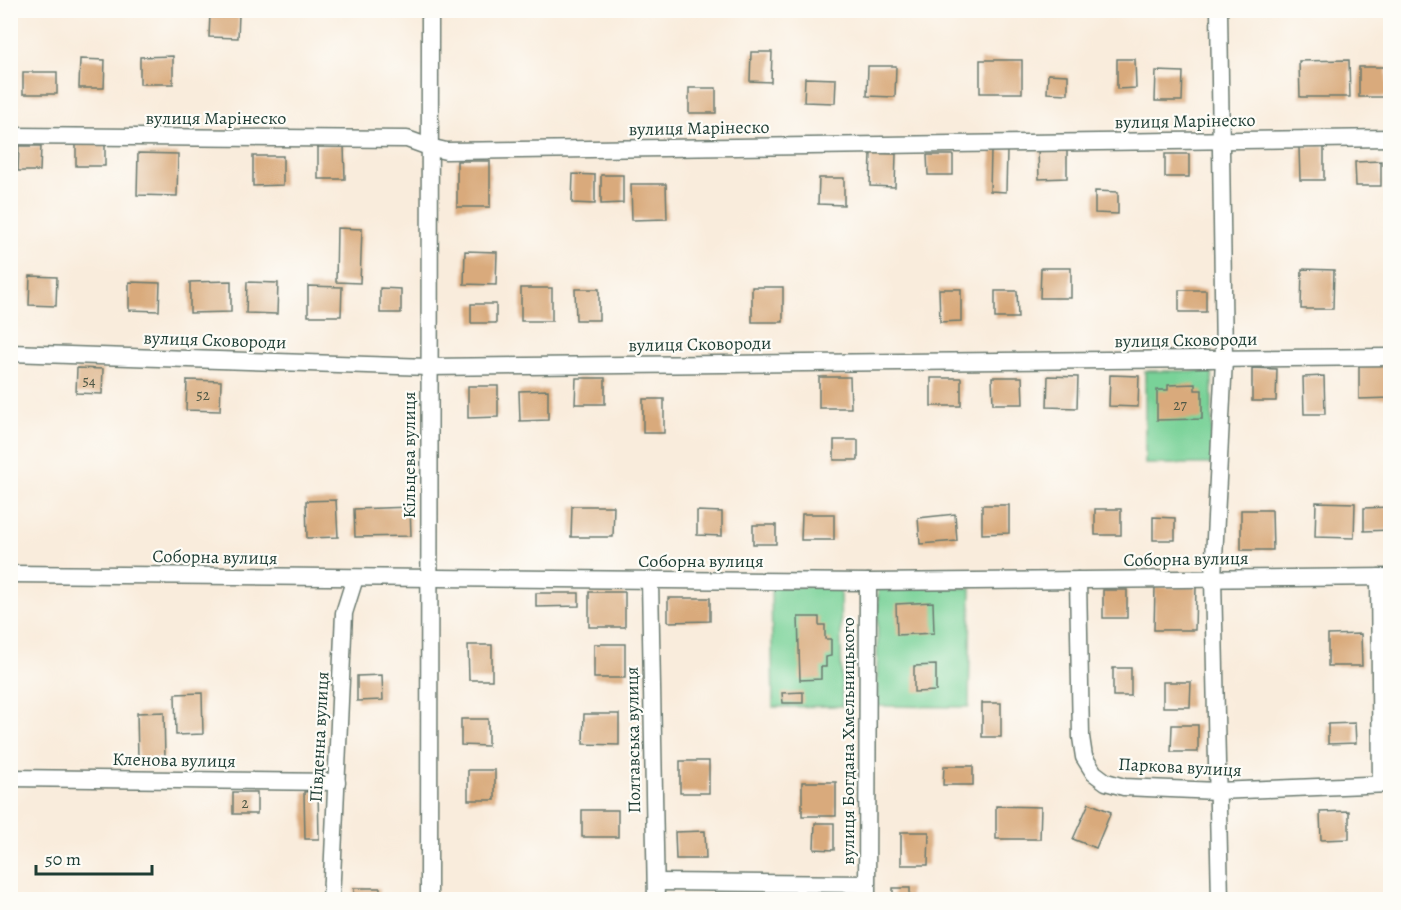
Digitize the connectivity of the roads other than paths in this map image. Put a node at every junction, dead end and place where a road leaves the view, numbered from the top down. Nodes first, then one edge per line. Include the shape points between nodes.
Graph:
1 (430, 10) edge
2 (1219, 10) edge
3 (10, 136) edge
4 (1390, 138) edge
5 (1221, 140) junction
6 (429, 147) junction
7 (10, 353) edge
8 (1390, 357) edge
9 (1224, 359) junction
10 (429, 366) junction
11 (10, 574) edge
12 (1385, 577) edge
13 (355, 578) junction
14 (1213, 578) junction
15 (429, 579) junction
16 (650, 580) junction
17 (1078, 580) junction
18 (868, 582) junction
19 (10, 778) edge
20 (337, 782) junction
21 (1386, 784) edge
22 (1218, 791) junction
23 (656, 882) junction
24 (866, 892) edge
25 (331, 900) edge
26 (429, 900) edge
27 (656, 900) edge
28 (1220, 900) edge

1 - 6 street, Кільцева вулиця
2 - 5 street
3 - 6 street, вулиця Марінеско via 407,139
4 - 5 street, вулиця Марінеско
5 - 6 street, вулиця Марінеско via 446,151
5 - 9 street
6 - 10 street, Кільцева вулиця
7 - 10 street, вулиця Сковороди
8 - 9 street, вулиця Сковороди
9 - 10 street, вулиця Сковороди
9 - 14 street
10 - 15 street, Кільцева вулиця
11 - 13 street, Соборна вулиця
12 - 14 street, Соборна вулиця
12 - 21 street
13 - 15 street, Соборна вулиця
13 - 20 street, Південна вулиця via 344,613
14 - 17 street, Соборна вулиця
14 - 22 street
15 - 16 street, Соборна вулиця
15 - 26 street, Кільцева вулиця
16 - 18 street, Соборна вулиця
16 - 23 street, Полтавська вулиця
17 - 18 street, Соборна вулиця
17 - 22 street, Паркова вулиця via 1081,737 1084,757 1094,773 1106,782 1124,787
18 - 24 street, вулиця Богдана Хмельницького
19 - 20 street, Кленова вулиця
20 - 25 street, Південна вулиця
21 - 22 street, Паркова вулиця
22 - 28 street
23 - 24 street
23 - 27 street, Полтавська вулиця

